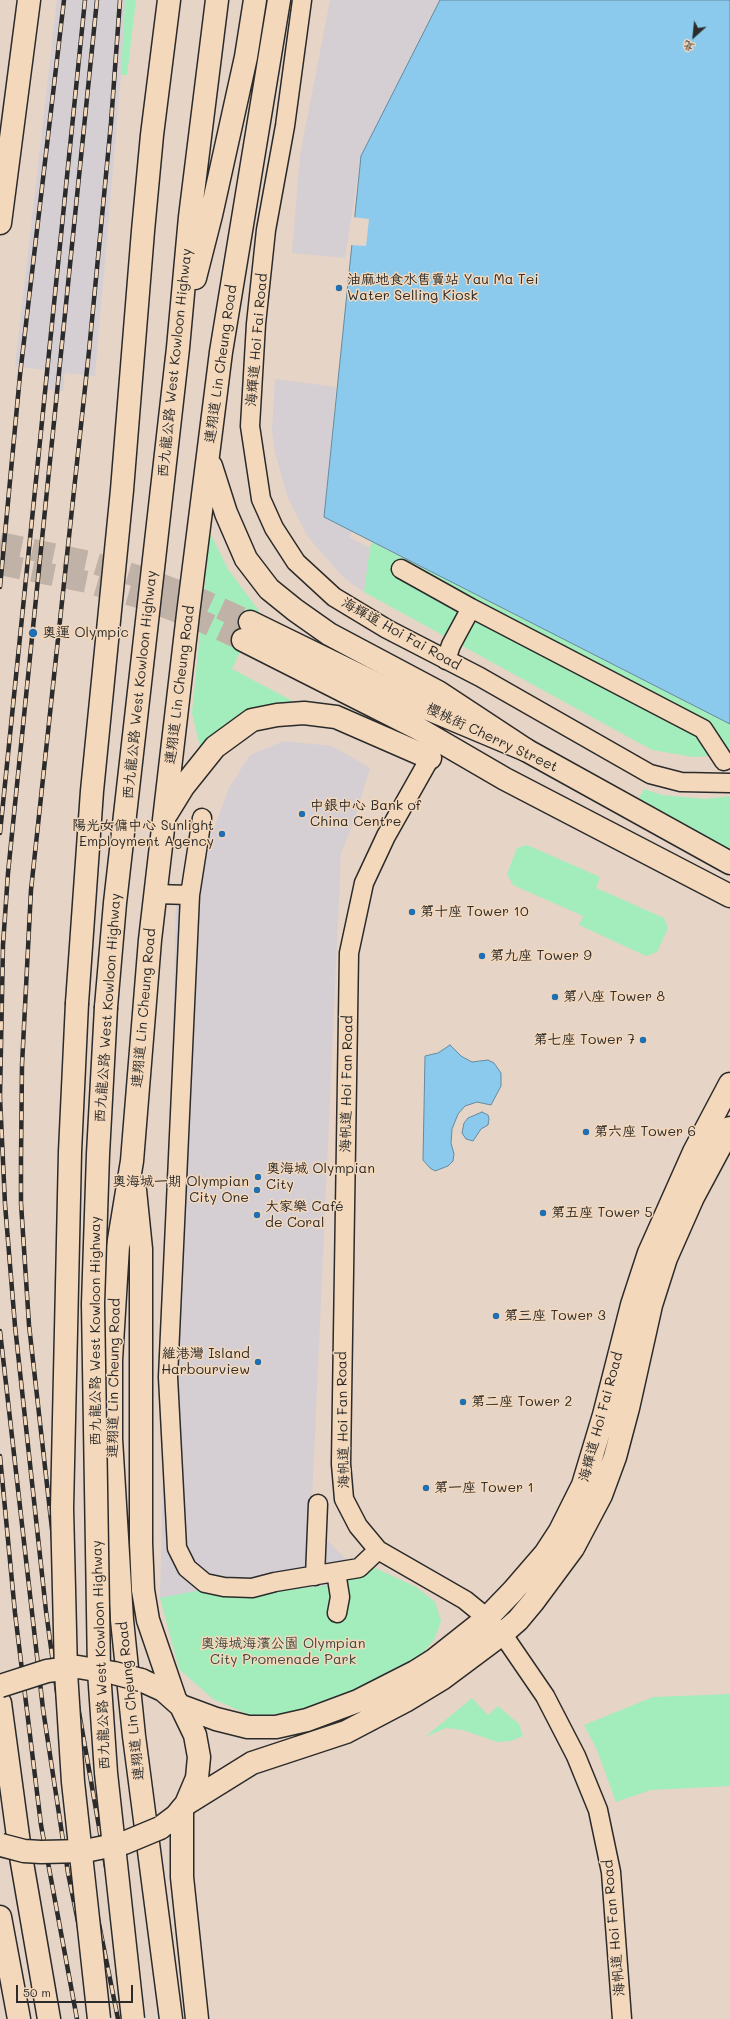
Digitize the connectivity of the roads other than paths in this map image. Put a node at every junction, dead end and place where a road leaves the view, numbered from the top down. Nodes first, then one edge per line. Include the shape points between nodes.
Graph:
1 (29, 0) edge
2 (169, 0) edge
3 (216, 0) edge
4 (255, 0) edge
5 (279, 0) edge
6 (302, 0) edge
7 (0, 223) edge
8 (178, 348) junction
9 (209, 457) junction
10 (401, 569) dead end
11 (471, 608) junction
12 (446, 660) junction
13 (526, 750) junction
14 (430, 758) junction
15 (724, 761) dead end
16 (505, 779) junction
17 (730, 783) edge
18 (164, 817) junction
19 (202, 818) dead end
20 (730, 863) edge
21 (155, 894) junction
22 (190, 895) junction
23 (730, 896) edge
24 (730, 1084) edge
25 (730, 1128) edge
26 (132, 1161) junction
27 (318, 1504) dead end
28 (378, 1550) junction
29 (336, 1572) junction
30 (316, 1576) junction
31 (337, 1612) dead end
32 (487, 1618) junction
33 (502, 1634) junction
34 (0, 1686) edge
35 (178, 1702) junction
36 (0, 1703) edge
37 (184, 1806) junction
38 (0, 1845) edge
39 (0, 1917) edge
40 (19, 2019) edge
41 (49, 2019) edge
42 (99, 2019) edge
43 (133, 2019) edge
44 (172, 2019) edge
45 (197, 2019) edge
46 (622, 2019) edge

1 - 7 main road
2 - 42 main road, 西九龍公路 West Kowloon Highway, bridge via 152,136 122,490 92,799 77,1003 70,1152 62,1524 66,1672 73,1782
3 - 8 main road, 西九龍公路 West Kowloon Highway via 190,217
4 - 8 main road via 246,57 212,215
5 - 9 main road, 連翔道 Lin Cheung Road via 221,352
6 - 12 street, 海輝道 Hoi Fai Road via 285,126 266,230 256,324 250,426 261,499 274,528 296,562 334,597
8 - 43 main road, 西九龍公路 West Kowloon Highway, bridge via 115,903 106,1006 93,1304 99,1671 106,1772
9 - 13 main road via 217,488 240,546 246,559 269,589 329,634 438,692
9 - 18 main road, 連翔道 Lin Cheung Road
10 - 11 street
11 - 12 street
11 - 15 street via 703,729
12 - 17 street, 海輝道 Hoi Fai Road via 650,774 681,782
13 - 16 main road, 櫻桃街 Cherry Street via 246,631
13 - 20 main road, 櫻桃街 Cherry Street
14 - 16 main road, 櫻桃街 Cherry Street
14 - 18 main road, 櫻桃街 Cherry Street via 336,717 304,713 252,720 207,755
14 - 28 street, 海帆道 Hoi Fan Road via 386,836 364,883 349,953 341,1464 344,1499 358,1526
16 - 23 main road, 櫻桃街 Cherry Street
18 - 21 main road, 連翔道 Lin Cheung Road
19 - 22 street
21 - 22 street
21 - 26 main road, 連翔道 Lin Cheung Road
22 - 30 street via 168,1377 177,1548 187,1568 205,1583 224,1587 252,1588
24 - 32 main road, 海輝道 Hoi Fai Road via 694,1152 649,1252 582,1485 560,1531 545,1554
25 - 33 main road, 海輝道 Hoi Fai Road via 693,1197 666,1258 651,1305 615,1457 601,1495 562,1564 528,1608
26 - 35 main road via 141,1249 140,1543 143,1590 148,1620
26 - 44 main road, 連翔道 Lin Cheung Road via 118,1246 111,1360 113,1476 122,1620 134,1736
27 - 30 street
28 - 29 street via 359,1568
28 - 32 street, 海帆道 Hoi Fan Road via 465,1600
29 - 30 street
29 - 31 street via 340,1597
32 - 33 street, 海帆道 Hoi Fan Road
32 - 35 main road, 海輝道 Hoi Fai Road via 415,1672 358,1701 307,1720 276,1727 248,1727 216,1719
33 - 37 main road, 海輝道 Hoi Fai Road via 443,1678 376,1717 321,1741 252,1763
33 - 46 street, 海帆道 Hoi Fan Road via 545,1696 576,1756 598,1810 611,1872
34 - 35 main road, 海輝道 Hoi Fai Road, bridge via 47,1670 78,1667 141,1680 163,1690
35 - 37 main road, 海輝道 Hoi Fai Road via 195,1735 199,1758 197,1778
36 - 41 main road via 20,1851
37 - 38 main road, 海輝道 Hoi Fai Road, bridge via 160,1828 124,1843 77,1852 24,1850
37 - 45 main road via 182,1877
39 - 40 main road

